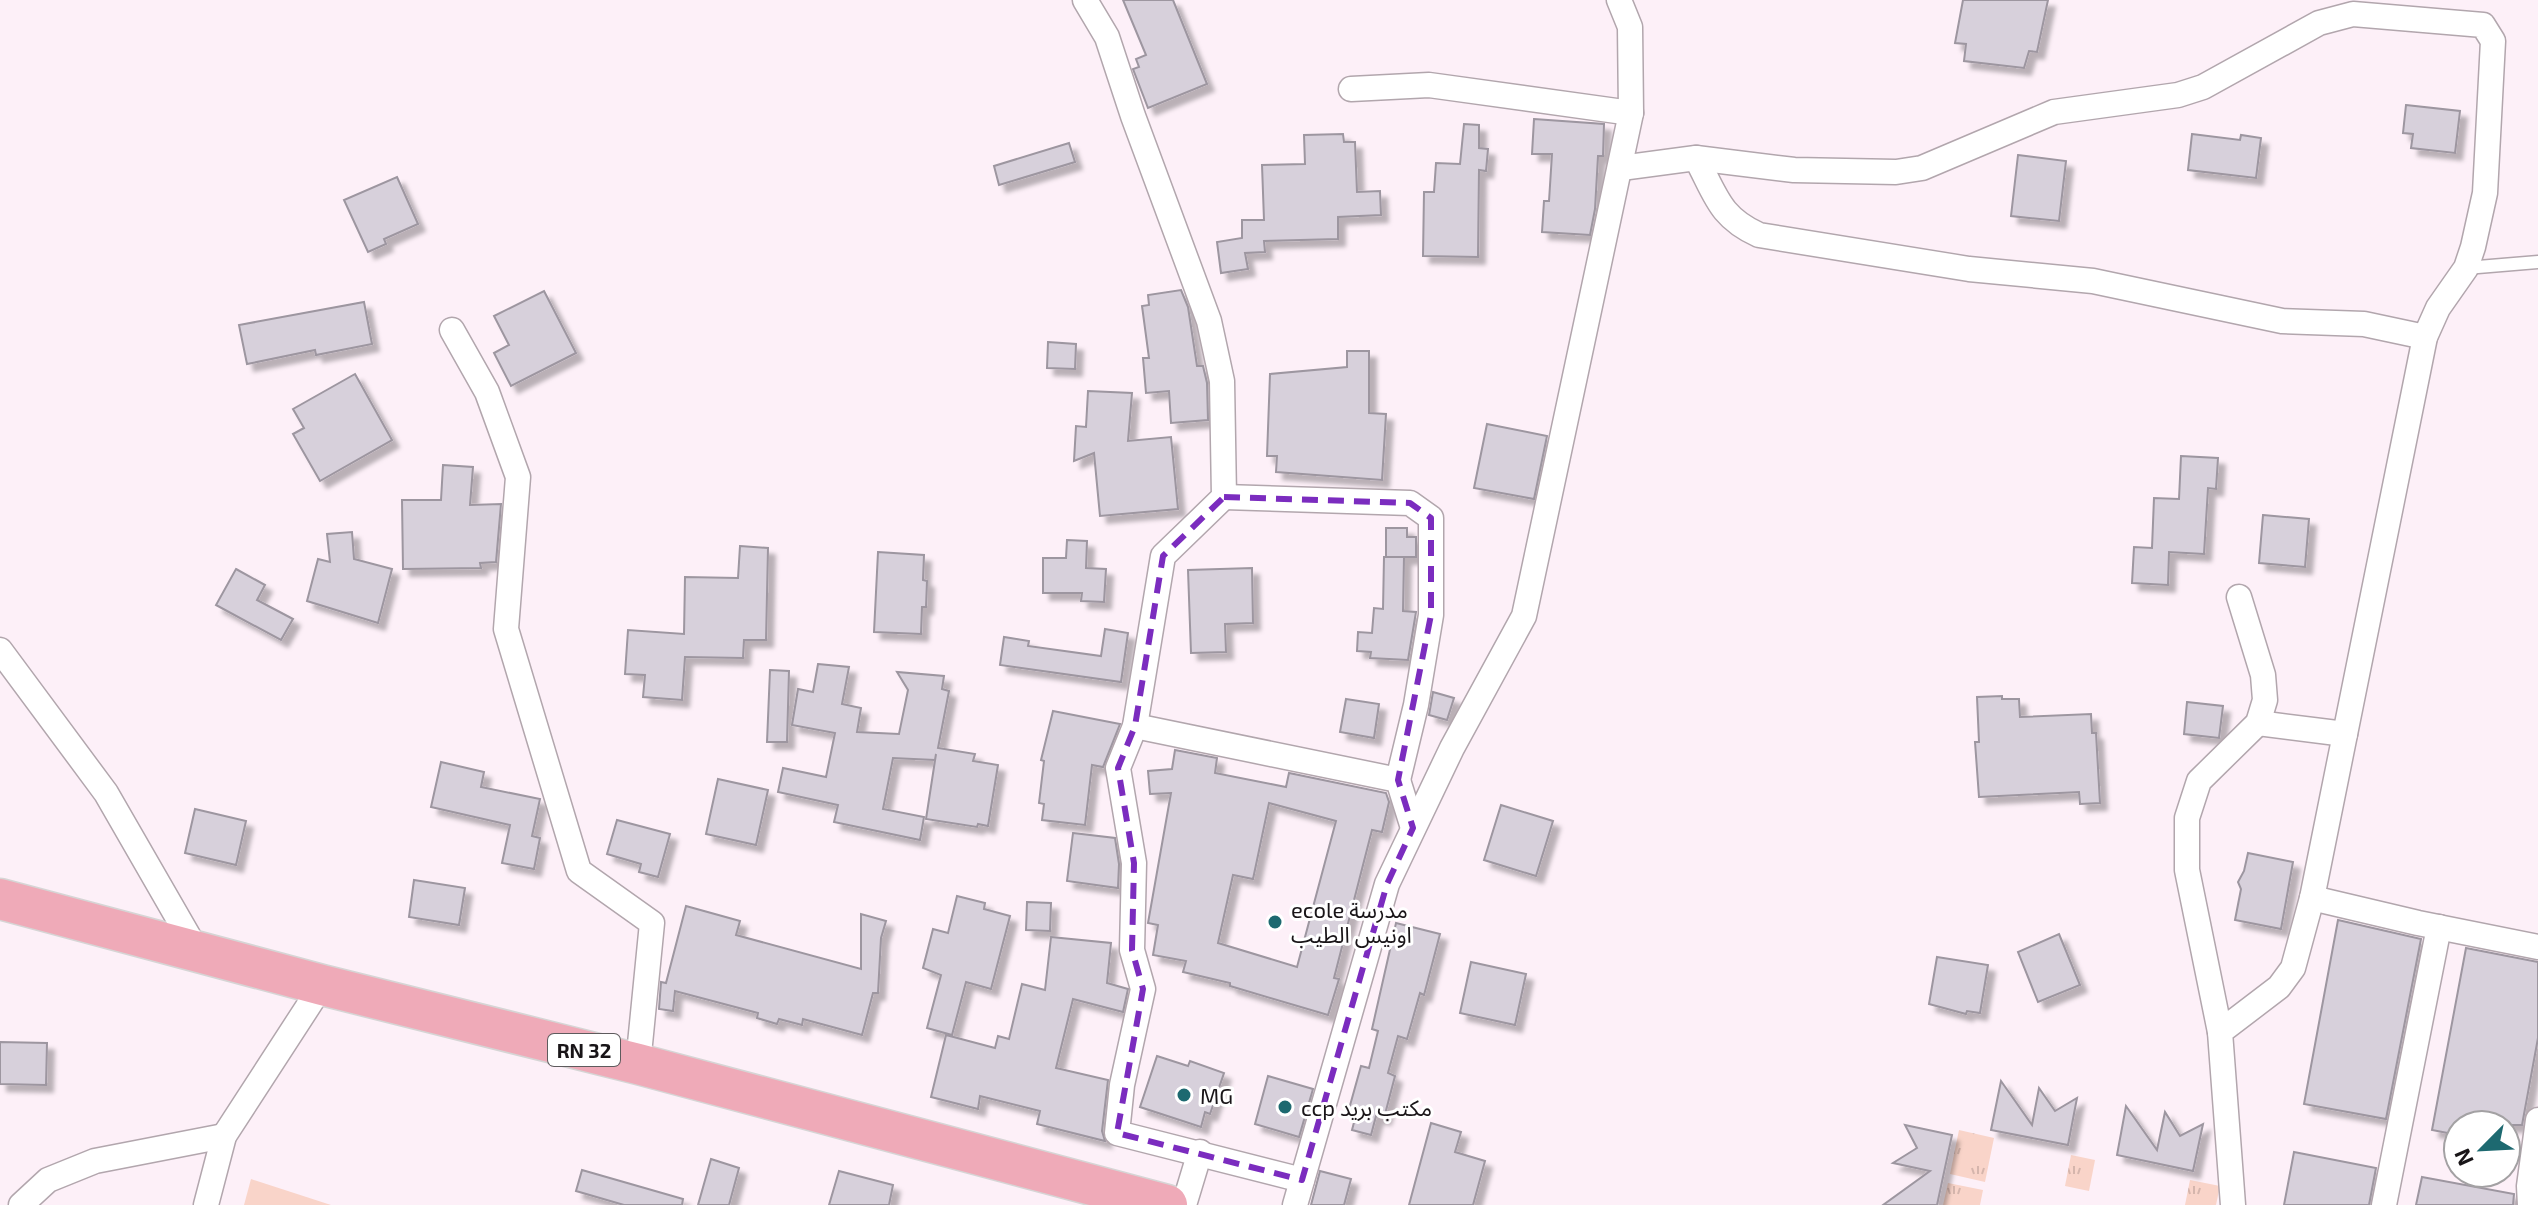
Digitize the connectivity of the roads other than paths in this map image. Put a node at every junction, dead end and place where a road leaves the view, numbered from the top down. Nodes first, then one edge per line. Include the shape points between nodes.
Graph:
1 (1085, 0) edge
2 (1619, 0) edge
3 (1351, 89) dead end
4 (1631, 113) junction
5 (1696, 158) junction
6 (1621, 168) junction
7 (2538, 262) edge
8 (2466, 268) junction
9 (452, 330) dead end
10 (2425, 337) junction
11 (1224, 497) junction
12 (2239, 597) dead end
13 (0, 650) edge
14 (2258, 723) junction
15 (1135, 726) junction
16 (2345, 734) junction
17 (1398, 780) junction
18 (1413, 828) junction
19 (2312, 898) junction
20 (0, 899) edge
21 (2439, 927) junction
22 (2538, 947) edge
23 (197, 951) junction
24 (322, 985) junction
25 (2220, 1032) junction
26 (638, 1064) junction
27 (2538, 1120) edge
28 (224, 1136) junction
29 (1200, 1152) junction
30 (1302, 1180) junction
31 (21, 1205) edge
32 (206, 1205) edge
33 (1167, 1205) edge
34 (1184, 1205) edge
35 (1295, 1205) edge
36 (2233, 1205) edge
37 (2384, 1205) edge
38 (2530, 1205) edge

1 - 11 street via 1107,37 1209,321 1222,381
2 - 4 street via 1630,27
3 - 4 street via 1429,85
4 - 6 street
5 - 6 street
5 - 8 street via 1794,170 1922,168 2054,112 2203,87 2319,23 2353,14 2467,22 2483,25 2493,41 2485,193
5 - 10 street via 1724,213 1759,235 1969,269 2093,281 2282,321 2364,324
6 - 18 street via 1524,616
7 - 8 lane
8 - 10 street
9 - 26 street via 487,392 518,477 506,629 579,871 652,923
10 - 16 street
11 - 15 street via 1163,556
11 - 17 street via 1410,503 1431,518 1431,615
12 - 14 street via 2263,675 2265,700
13 - 23 street via 106,793
14 - 16 street
14 - 25 street via 2199,781 2187,818 2187,870
15 - 17 street
15 - 29 street via 1118,768 1134,863 1132,950 1143,989 1117,1133
16 - 19 street
17 - 18 street
18 - 30 street via 1387,884
19 - 21 street
19 - 25 street via 2293,968 2279,987
20 - 23 main road, RN 32
21 - 22 street
21 - 37 street
23 - 24 main road, RN 32
24 - 26 main road, RN 32
24 - 28 street
25 - 36 street
26 - 33 main road, RN 32
27 - 38 street
28 - 31 street via 95,1161 48,1180
28 - 32 street
29 - 30 street
29 - 34 street
30 - 35 street

